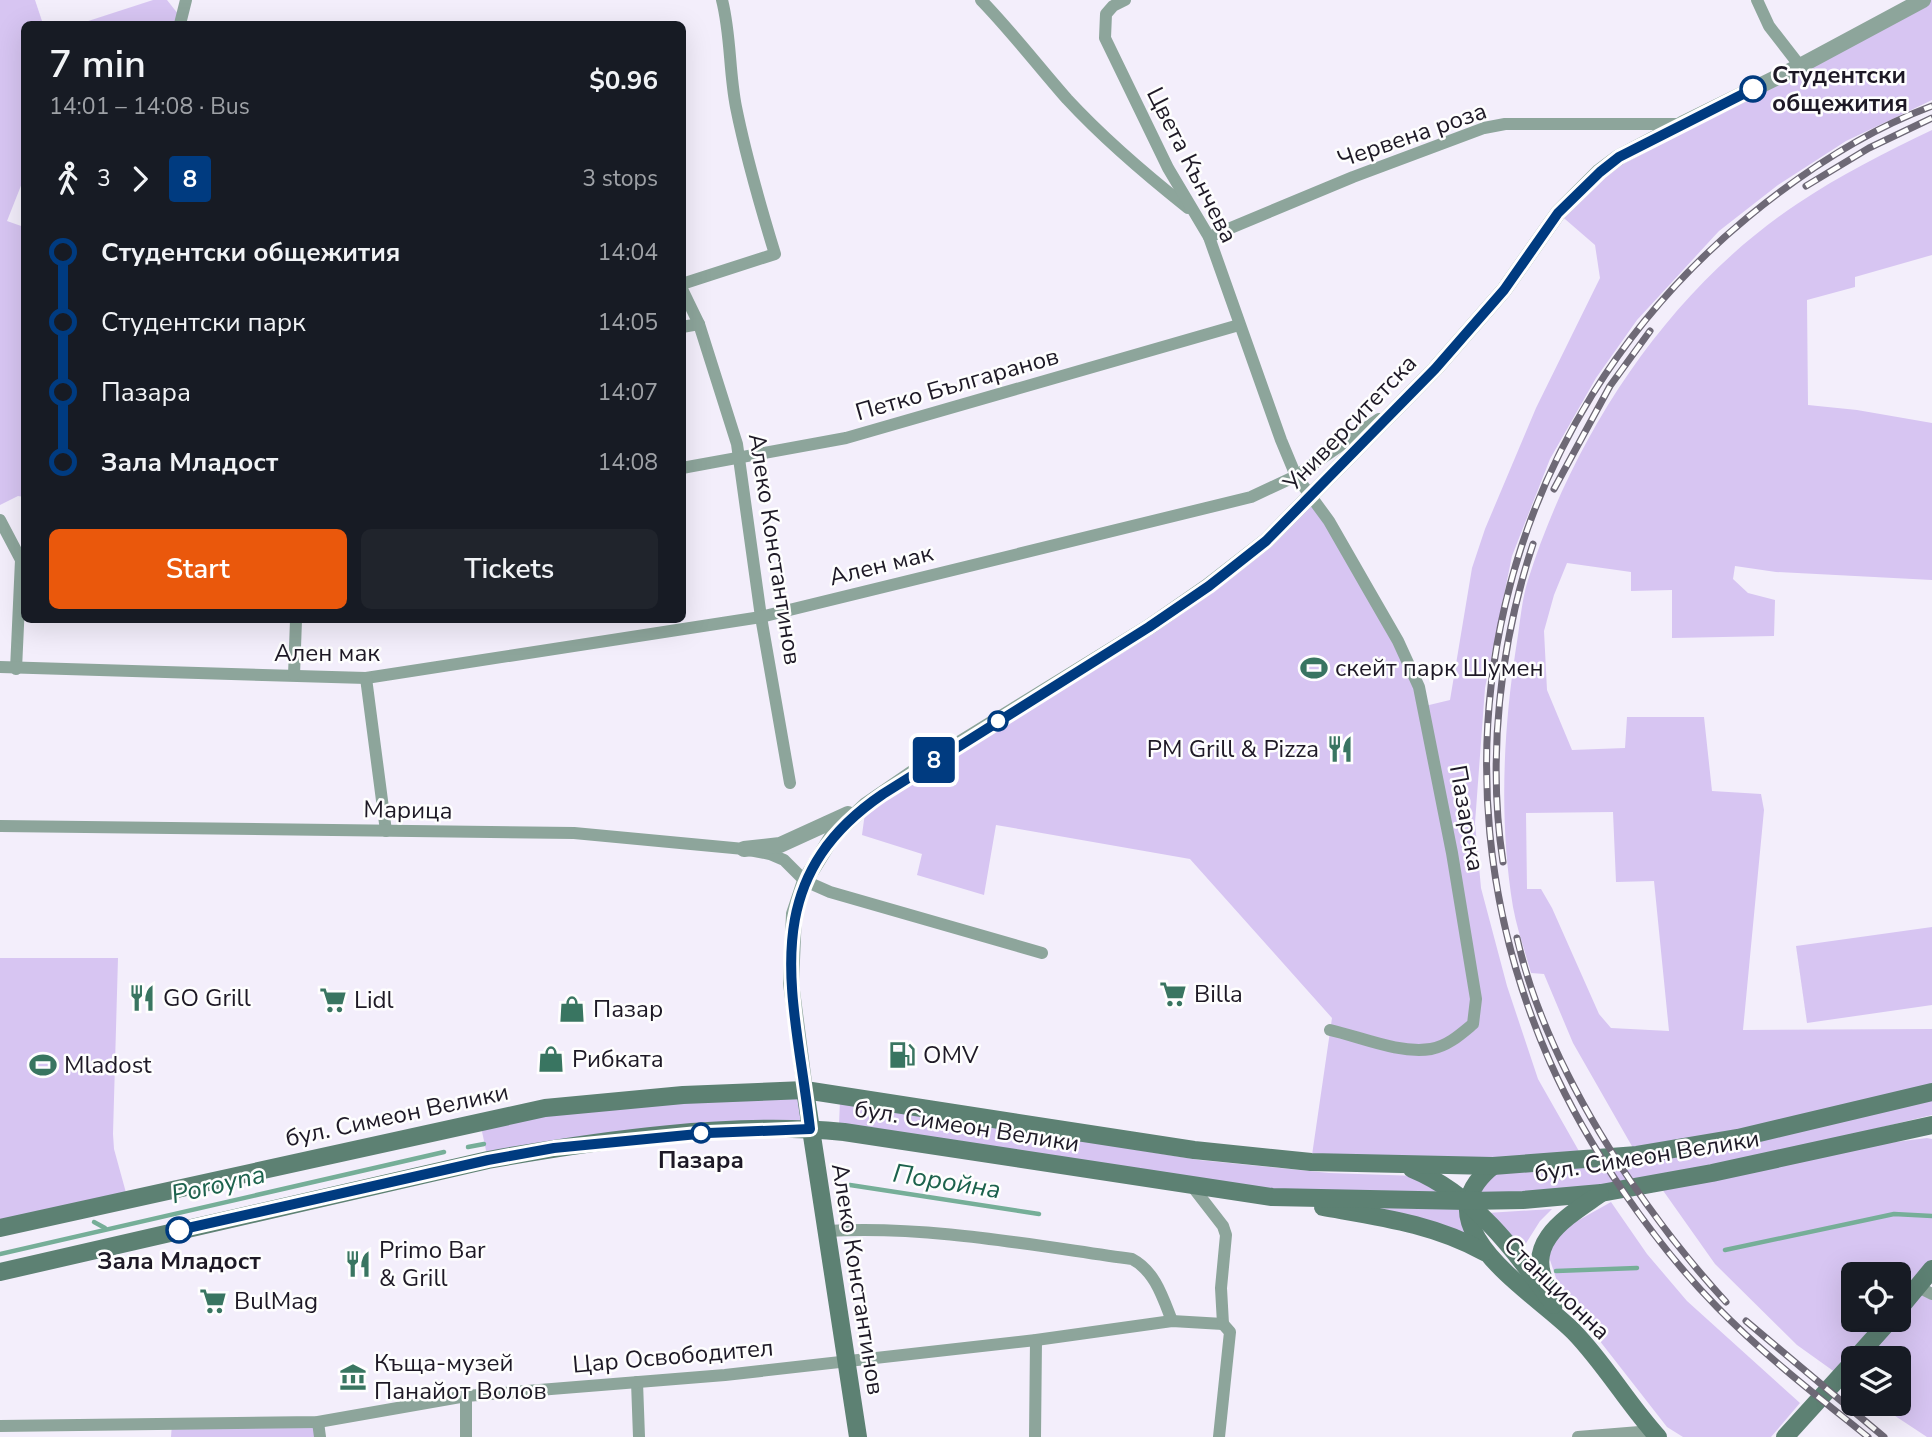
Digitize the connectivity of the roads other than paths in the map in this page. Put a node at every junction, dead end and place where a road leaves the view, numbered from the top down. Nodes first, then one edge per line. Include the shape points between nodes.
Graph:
1 (186, 0) edge
2 (722, 0) edge
3 (981, 0) edge
4 (1125, 0) edge
5 (1757, 0) edge
6 (1923, 0) edge
7 (181, 21) edge
8 (1800, 66) junction
9 (1682, 124) junction
10 (1194, 213) junction
11 (1209, 237) junction
12 (686, 285) edge
13 (686, 295) edge
14 (699, 324) junction
15 (1239, 325) junction
16 (686, 326) edge
17 (1405, 401) junction
18 (738, 458) junction
19 (686, 467) edge
20 (1296, 476) junction
21 (1311, 496) junction
22 (0, 520) edge
23 (761, 617) junction
24 (296, 623) edge
25 (0, 667) edge
26 (16, 669) junction
27 (294, 676) junction
28 (366, 678) junction
29 (790, 783) dead end
30 (866, 805) junction
31 (0, 826) edge
32 (386, 831) junction
33 (744, 849) junction
34 (805, 881) junction
35 (1042, 953) dead end
36 (1330, 1030) dead end
37 (805, 1090) junction
38 (1932, 1092) edge
39 (1932, 1125) edge
40 (810, 1129) junction
41 (1932, 1139) edge
42 (1808, 1153) junction
43 (1401, 1165) junction
44 (1493, 1166) junction
45 (1192, 1186) junction
46 (1601, 1193) junction
47 (1272, 1197) junction
48 (1467, 1201) junction
49 (0, 1227) edge
50 (825, 1231) junction
51 (1485, 1252) junction
52 (1932, 1269) edge
53 (0, 1272) edge
54 (1925, 1290) edge
55 (1172, 1321) junction
56 (1223, 1324) junction
57 (1880, 1332) edge
58 (1575, 1333) junction
59 (1036, 1340) junction
60 (1867, 1346) edge
61 (846, 1360) junction
62 (1841, 1375) edge
63 (637, 1382) junction
64 (466, 1396) junction
65 (318, 1422) junction
66 (0, 1426) edge
67 (172, 1430) edge
68 (85, 1431) edge
69 (1655, 1434) edge
70 (320, 1437) edge
71 (466, 1437) edge
72 (639, 1437) edge
73 (858, 1437) edge
74 (1035, 1437) edge
75 (1219, 1437) edge
76 (1578, 1437) edge
77 (1785, 1437) edge

1 - 7 street
2 - 12 street via 729,24 736,104 775,254
3 - 10 street via 1104,137
4 - 10 street, Цвета Кънчева via 1106,14 1105,38
5 - 8 street via 1769,26
6 - 8 street, Университетска
8 - 9 street, Университетска
9 - 11 street, Червена роза via 1505,124 1484,128
9 - 17 street, Университетска via 1619,157 1558,213 1504,290
10 - 11 street, Цвета Кънчева
11 - 15 street, Цвета Кънчева
13 - 14 street, Алеко Константинов
14 - 16 street
14 - 18 street, Алеко Константинов
15 - 18 street, Петко Българанов via 846,438
15 - 20 street, Цвета Кънчева
17 - 20 street, Ален мак
17 - 21 street, Университетска
18 - 19 street, Петко Българанов
18 - 23 street, Алеко Константинов
20 - 21 street, Цвета Кънчева
20 - 23 street, Ален мак via 1251,497
21 - 30 street, Университетска via 1266,541 1209,586
21 - 36 street, Пазарска via 1398,640 1419,687 1476,999 1473,1024 1453,1041 1432,1049 1406,1049
22 - 26 street via 21,560
23 - 28 street, Ален мак
23 - 29 street, Алеко Константинов
24 - 27 street
25 - 26 street, Ален мак
26 - 27 street, Ален мак
27 - 28 street, Ален мак
28 - 32 street
30 - 33 street via 779,845
30 - 34 street, Университетска via 832,837
31 - 32 street, Марица
32 - 33 street, Марица via 574,833
33 - 34 street, Марица via 784,860
34 - 35 street via 881,908
34 - 37 street via 794,914 791,946 791,984
37 - 40 main road, Алеко Константинов
37 - 43 main road, бул. Симеон Велики via 1195,1150 1311,1163
37 - 49 main road, бул. Симеон Велики via 545,1108
38 - 44 main road, бул. Симеон Велики via 1637,1155
39 - 42 main road, бул. Симеон Велики
40 - 45 main road, бул. Симеон Велики
40 - 50 main road, Алеко Константинов
40 - 53 main road, бул. Симеон Велики via 708,1133 554,1148
41 - 42 main road
42 - 46 main road, бул. Симеон Велики
43 - 44 main road, бул. Симеон Велики
43 - 48 main road via 1435,1179
44 - 48 main road via 1479,1177
45 - 47 main road, бул. Симеон Велики
45 - 56 street via 1226,1235
46 - 48 main road, бул. Симеон Велики
46 - 58 main road via 1549,1233 1543,1246 1544,1281
47 - 48 main road, бул. Симеон Велики
47 - 51 main road via 1421,1225
48 - 51 main road, Станционна via 1472,1230
48 - 58 main road via 1529,1270
50 - 55 street via 898,1229 1132,1259 1151,1276
50 - 61 main road, Алеко Константинов
51 - 58 main road, Станционна
52 - 54 main road
55 - 56 street, Цар Освободител
55 - 59 street, Цар Освободител
56 - 75 street via 1230,1332
57 - 60 main road
58 - 69 main road, Станционна
59 - 61 street, Цар Освободител
59 - 74 street
61 - 63 street, Цар Освободител
61 - 73 main road, Алеко Константинов
62 - 77 main road
63 - 64 street, Цар Освободител
63 - 72 street
64 - 65 street, Цар Освободител
64 - 71 street
65 - 67 street, Цар Освободител
65 - 70 street
66 - 68 street, Цар Освободител
67 - 68 street, Цар Освободител
69 - 76 street

